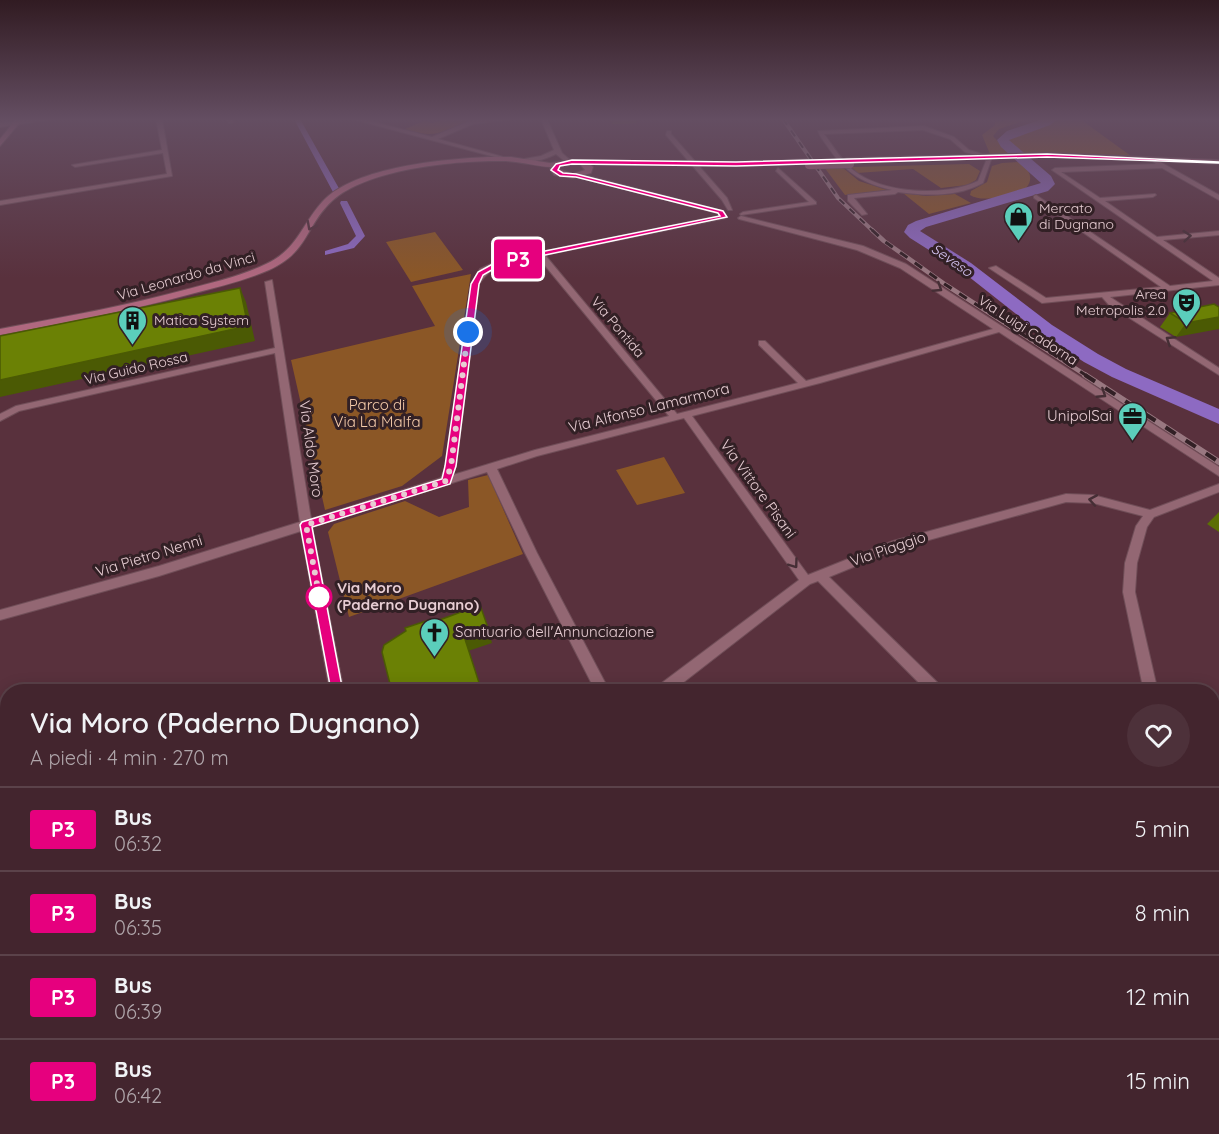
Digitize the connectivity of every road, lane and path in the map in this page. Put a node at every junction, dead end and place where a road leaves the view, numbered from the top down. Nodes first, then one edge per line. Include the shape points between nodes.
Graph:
1 (169, 172) edge
2 (399, 172) edge
3 (418, 172) edge
4 (561, 172) edge
5 (585, 172) edge
6 (700, 172) edge
7 (780, 172) edge
8 (854, 172) edge
9 (984, 172) edge
10 (1058, 172) edge
11 (1174, 172) edge
12 (576, 176) junction
13 (897, 190) junction
14 (1153, 195) dead end
15 (1036, 197) dead end
16 (1219, 198) edge
17 (1099, 200) junction
18 (0, 203) edge
19 (730, 209) junction
20 (722, 214) junction
21 (864, 214) dead end
22 (742, 216) junction
23 (326, 220) dead end
24 (1219, 233) edge
25 (1156, 239) junction
26 (312, 245) dead end
27 (541, 255) junction
28 (993, 268) dead end
29 (269, 282) dead end
30 (1219, 282) edge
31 (1170, 289) junction
32 (1105, 296) junction
33 (1002, 329) junction
34 (0, 332) edge
35 (0, 339) edge
36 (762, 343) dead end
37 (280, 349) junction
38 (1219, 372) edge
39 (804, 384) junction
40 (686, 414) junction
41 (674, 416) junction
42 (0, 418) edge
43 (490, 466) junction
44 (1219, 472) edge
45 (446, 481) junction
46 (1219, 488) edge
47 (1150, 514) junction
48 (306, 525) junction
49 (813, 578) junction
50 (0, 615) edge
51 (336, 684) edge
52 (599, 684) edge
53 (671, 684) edge
54 (929, 684) edge
55 (1148, 684) edge

1 - 18 street via 170,175
2 -> 34 main road, Via Leonardo da Vinci via 358,183 338,194 323,206 293,251 250,274 129,307
3 - 23 main road via 355,190 334,206
4 - 12 main road
5 - 12 main road
6 - 19 street
7 - 22 street via 814,202
8 - 13 street via 858,177
9 - 13 street via 981,182 969,188 942,192
10 - 17 street
11 - 16 street
12 - 20 street
13 - 21 street via 850,196
14 - 17 street
15 - 31 street
17 - 25 street
19 - 20 street
19 - 22 street via 740,211
20 - 22 street
20 - 27 street
22 -> 33 street, Via Luigi Cadorna via 888,258
25 -> 24 street
25 - 30 street
26 - 35 main road, Via Leonardo da Vinci via 287,265 239,285 130,314
27 - 41 street, Via Pontida
27 - 45 street via 500,262 478,277
28 - 32 street via 1045,301
29 - 37 street, Via Aldo Moro
30 - 31 street
31 - 32 street
38 -> 32 street
33 - 39 street, Via Alfonso Lamarmora
33 -> 44 street, Via Luigi Cadorna
36 - 39 street
37 - 42 street, Via Guido Rossa via 16,409
37 - 48 street, Via Aldo Moro
39 - 40 street, Via Alfonso Lamarmora
40 - 41 street, Via Alfonso Lamarmora
40 -> 49 street, Via Vittore Pisani
41 - 43 street, Via Alfonso Lamarmora
43 - 45 street, Via Alfonso Lamarmora
43 - 52 street
45 - 48 street, Via Alfonso Lamarmora
46 - 47 street
47 -> 49 street, Via Piaggio via 1093,499 1060,499 897,544
47 - 55 street via 1132,558 1129,584
48 - 50 street, Via Pietro Nenni
48 - 51 street, Via Aldo Moro
49 - 53 street, Via Piaggio
49 - 54 street, Via Vittore Pisani

